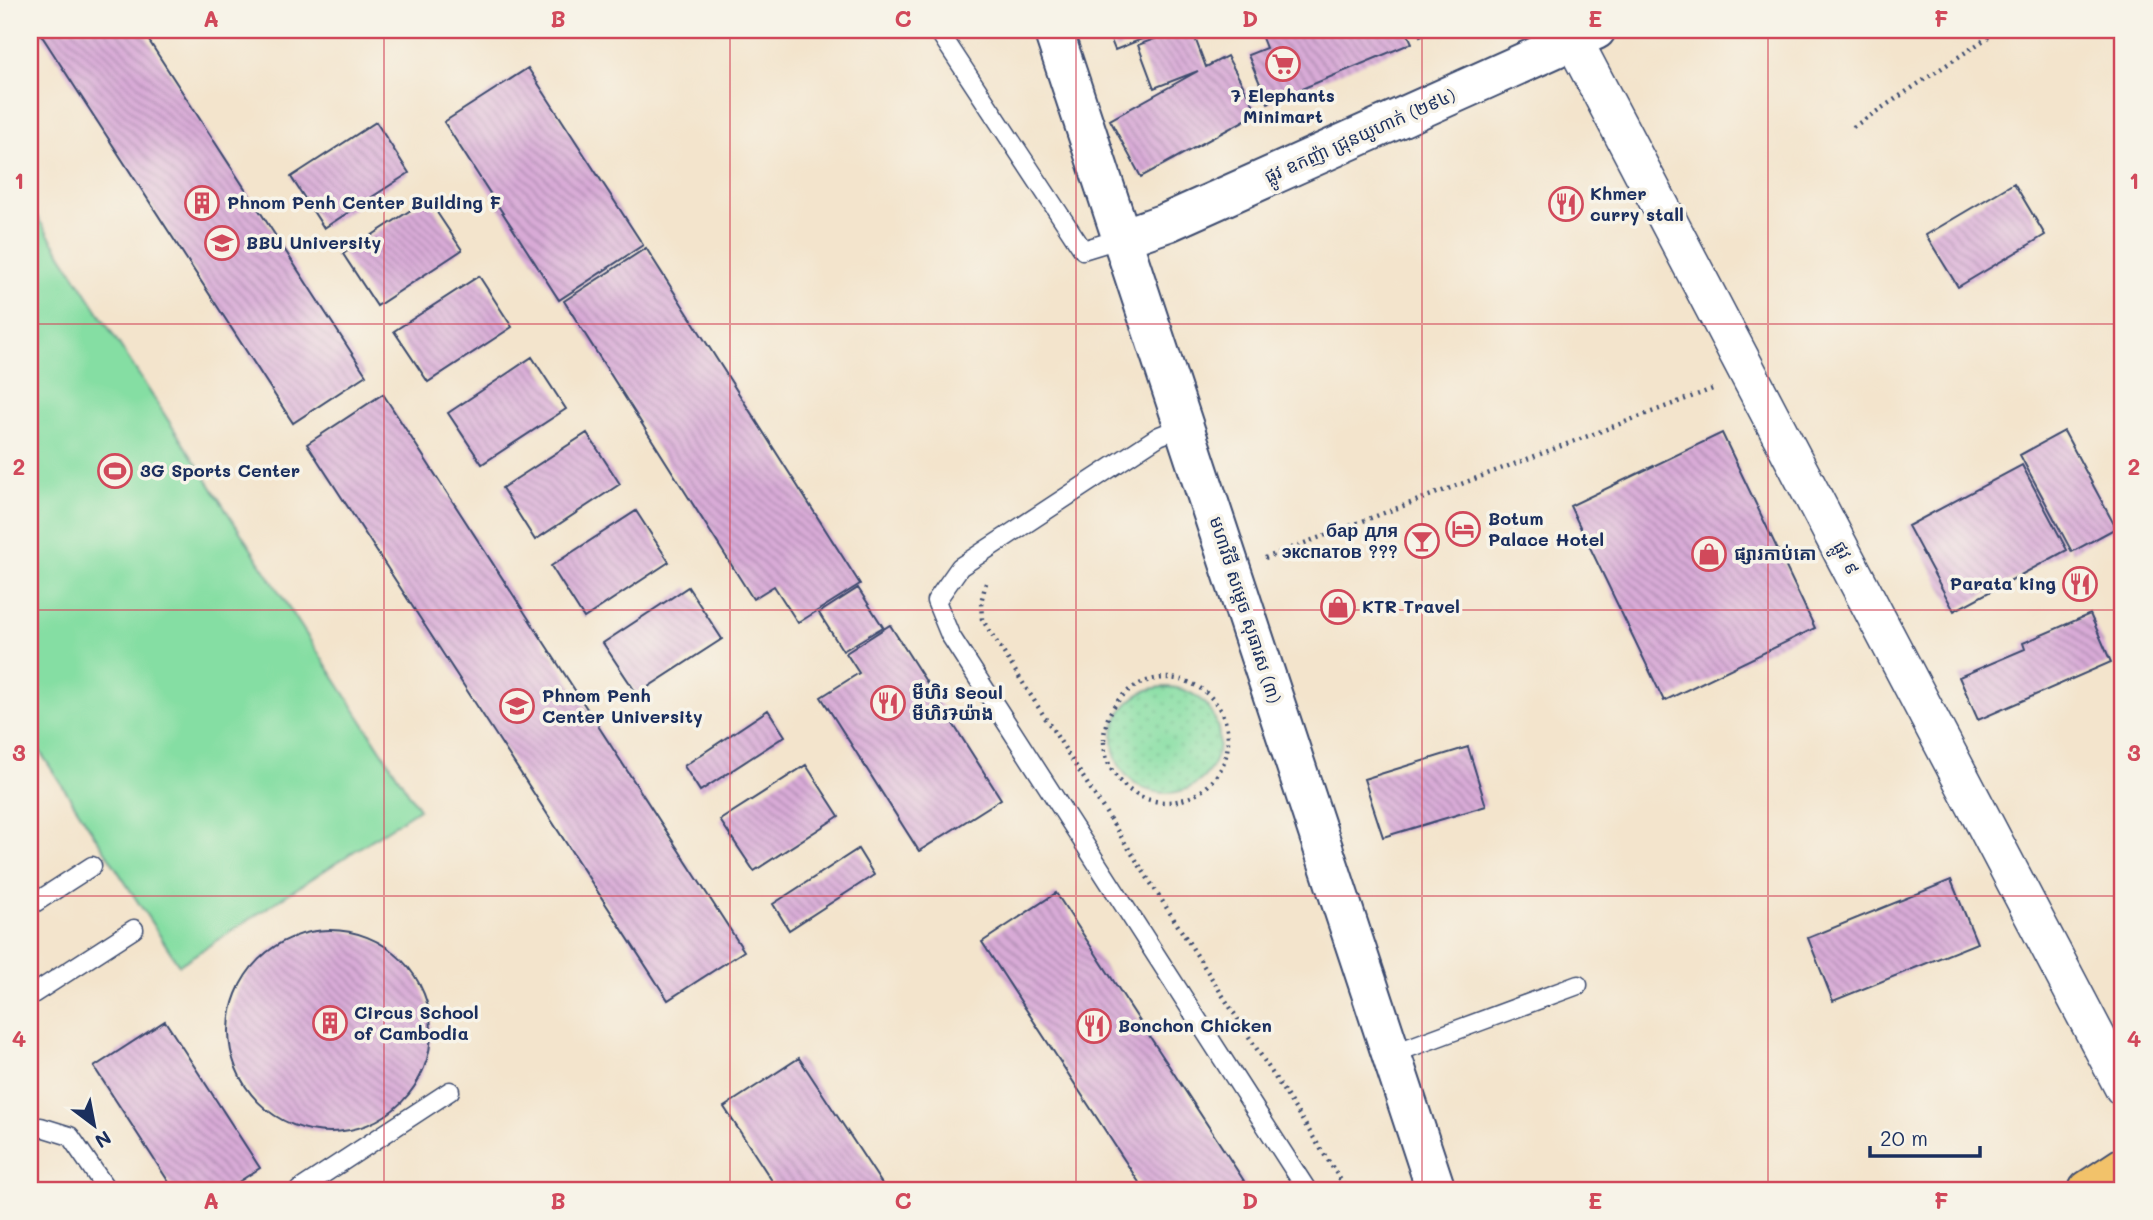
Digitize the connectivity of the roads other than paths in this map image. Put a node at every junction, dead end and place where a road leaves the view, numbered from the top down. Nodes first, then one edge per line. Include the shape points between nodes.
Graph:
1 (937, 30) edge
2 (1053, 30) edge
3 (1579, 33) edge
4 (1122, 237) junction
5 (1184, 426) junction
6 (92, 866) dead end
7 (30, 906) edge
8 (134, 929) dead end
9 (1577, 985) dead end
10 (30, 996) edge
11 (1392, 1054) junction
12 (2123, 1087) edge
13 (450, 1091) dead end
14 (30, 1132) edge
15 (2123, 1167) edge
16 (107, 1190) edge
17 (299, 1190) edge
18 (1307, 1190) edge
19 (1437, 1190) edge
20 (2088, 1190) edge

1 - 4 lane via 1083,250
2 - 4 street, មហាវិថី សម្តេច សុធារស (៣)
3 - 4 street, ផ្លូវ ឧកញ៉ា ជ្រុនយូហាក់ (២៩៤) via 1167,222
3 - 12 street, ផ្លូវ ៩ via 1750,374
4 - 5 street, មហាវិថី សម្តេច សុធារស (៣)
5 - 11 street, មហាវិថី សម្តេច សុធារស (៣)
5 - 18 lane via 1159,436 960,567 936,601 950,635
6 - 7 lane
8 - 10 lane
9 - 11 lane
11 - 19 street, មហាវិថី សម្តេច សុធារស (៣)
13 - 17 lane
14 - 16 lane via 41,1127 70,1136
15 - 20 main road

